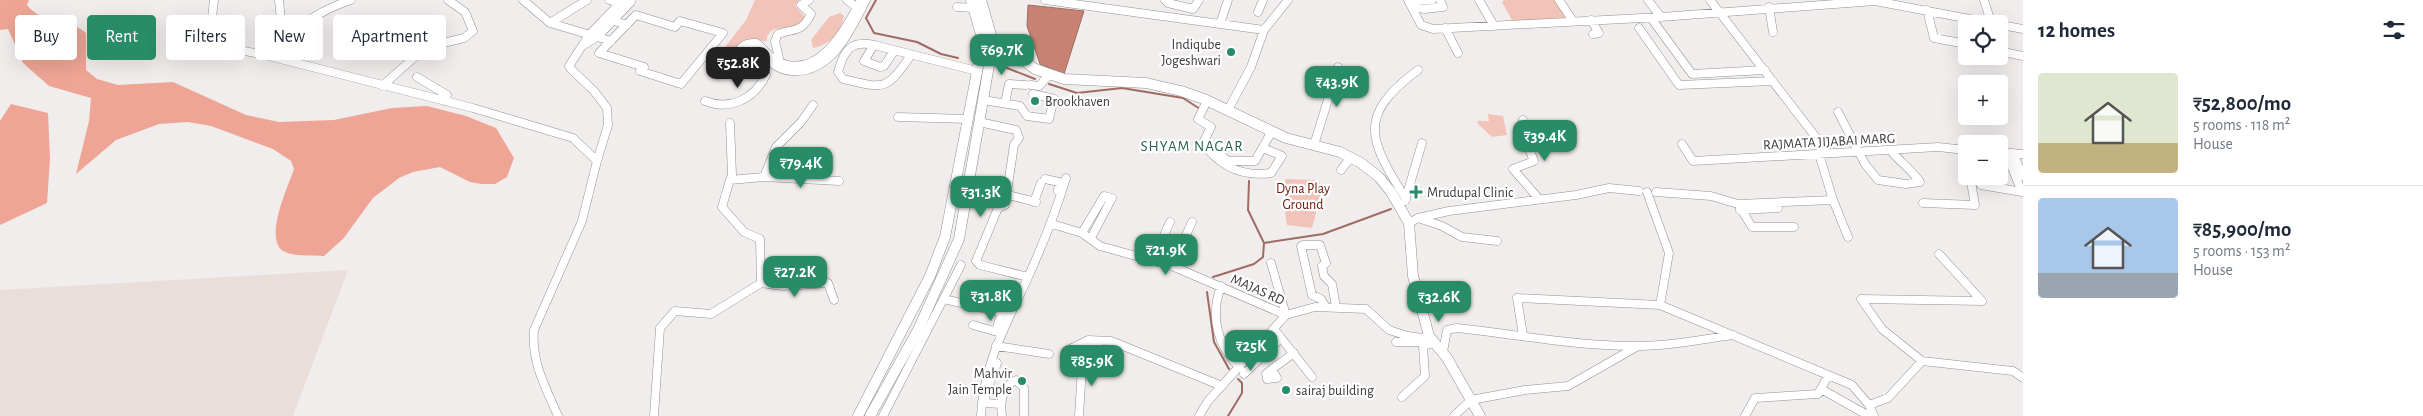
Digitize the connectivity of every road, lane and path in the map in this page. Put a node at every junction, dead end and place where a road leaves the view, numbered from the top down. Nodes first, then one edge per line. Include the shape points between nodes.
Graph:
1 (214, 0) edge
2 (280, 0) edge
3 (351, 0) edge
4 (448, 0) edge
5 (587, 0) edge
6 (609, 0) edge
7 (809, 0) edge
8 (847, 0) edge
9 (860, 0) edge
10 (866, 0) edge
11 (1045, 0) edge
12 (1164, 0) edge
13 (1199, 0) edge
14 (1228, 0) edge
15 (1263, 0) edge
16 (1288, 0) edge
17 (1408, 0) edge
18 (1432, 0) edge
19 (1440, 0) edge
20 (1479, 0) edge
21 (1560, 0) edge
22 (1648, 0) edge
23 (1710, 0) edge
24 (1875, 0) edge
25 (1984, 0) edge
26 (527, 1) edge
27 (1842, 1) edge
28 (620, 3) junction
29 (975, 3) edge
30 (957, 7) dead end
31 (1770, 8) junction
32 (859, 9) junction
33 (1418, 9) junction
34 (1927, 10) junction
35 (1720, 11) junction
36 (1193, 12) dead end
37 (1258, 12) dead end
38 (281, 15) edge
39 (314, 15) edge
40 (1989, 15) edge
41 (1958, 16) edge
42 (1170, 17) junction
43 (1661, 17) junction
44 (605, 18) junction
45 (1651, 18) junction
46 (1191, 20) junction
47 (1255, 20) dead end
48 (1591, 20) junction
49 (613, 21) junction
50 (1573, 21) junction
51 (550, 23) junction
52 (627, 24) junction
53 (1220, 24) junction
54 (1494, 26) junction
55 (2008, 26) edge
56 (1251, 28) junction
57 (1445, 28) junction
58 (1639, 28) dead end
59 (2023, 29) edge
60 (1264, 30) junction
61 (1773, 32) dead end
62 (1593, 34) dead end
63 (589, 35) junction
64 (597, 37) junction
65 (611, 41) junction
66 (982, 41) junction
67 (993, 42) junction
68 (1958, 42) edge
69 (874, 45) junction
70 (582, 46) junction
71 (894, 51) junction
72 (255, 53) edge
73 (1458, 53) dead end
74 (2008, 53) edge
75 (911, 55) junction
76 (2023, 56) edge
77 (735, 57) junction
78 (284, 60) edge
79 (745, 61) junction
80 (775, 62) junction
81 (1338, 67) dead end
82 (1418, 70) dead end
83 (1765, 70) junction
84 (977, 71) junction
85 (1757, 71) junction
86 (1049, 75) junction
87 (417, 77) dead end
88 (1764, 81) junction
89 (1773, 81) junction
90 (382, 86) junction
91 (1032, 88) junction
92 (983, 100) junction
93 (445, 101) junction
94 (705, 101) dead end
95 (1208, 101) junction
96 (1005, 103) junction
97 (813, 105) dead end
98 (1228, 110) junction
99 (1838, 112) dead end
100 (898, 117) dead end
101 (968, 119) junction
102 (1523, 120) dead end
103 (978, 122) junction
104 (730, 123) dead end
105 (1272, 131) junction
106 (1422, 143) dead end
107 (1682, 144) dead end
108 (1314, 145) junction
109 (1263, 148) junction
110 (1958, 149) edge
111 (1208, 150) junction
112 (1890, 150) junction
113 (1860, 152) junction
114 (1828, 153) junction
115 (1819, 154) junction
116 (2023, 154) edge
117 (2011, 156) edge
118 (1351, 157) junction
119 (597, 161) junction
120 (1341, 170) dead end
121 (2023, 176) edge
122 (764, 177) junction
123 (1066, 178) dead end
124 (730, 180) junction
125 (839, 181) dead end
126 (1972, 185) edge
127 (1981, 185) edge
128 (1647, 192) junction
129 (1008, 195) junction
130 (1539, 199) junction
131 (1834, 200) junction
132 (1404, 203) junction
133 (1923, 203) dead end
134 (1739, 207) junction
135 (1778, 208) dead end
136 (1414, 221) junction
137 (1192, 222) dead end
138 (1168, 223) dead end
139 (1052, 224) junction
140 (1794, 227) dead end
141 (1082, 233) junction
142 (1848, 237) dead end
143 (1091, 238) junction
144 (1497, 241) dead end
145 (1145, 242) dead end
146 (1939, 254) dead end
147 (1152, 258) junction
148 (1271, 263) dead end
149 (961, 265) dead end
150 (1172, 266) junction
151 (1028, 277) junction
152 (761, 284) junction
153 (1221, 286) junction
154 (980, 287) dead end
155 (997, 295) dead end
156 (1014, 295) dead end
157 (944, 299) junction
158 (834, 300) dead end
159 (1660, 305) junction
160 (975, 307) junction
161 (1326, 307) junction
162 (1336, 307) junction
163 (991, 310) junction
164 (1286, 315) junction
165 (1005, 316) junction
166 (973, 325) dead end
167 (1274, 329) junction
168 (998, 332) junction
169 (1522, 335) junction
170 (1736, 335) junction
171 (1432, 341) junction
172 (1396, 342) dead end
173 (1416, 342) junction
174 (1276, 343) dead end
175 (1640, 345) junction
176 (996, 346) junction
177 (1099, 348) dead end
178 (1066, 351) dead end
179 (1421, 352) junction
180 (1443, 352) junction
181 (1294, 353) junction
182 (1049, 354) dead end
183 (1255, 357) junction
184 (1922, 361) junction
185 (998, 363) dead end
186 (1272, 369) dead end
187 (1242, 371) junction
188 (1828, 376) junction
189 (1312, 377) dead end
190 (2023, 378) edge
191 (1222, 386) junction
192 (1821, 389) junction
193 (1402, 397) dead end
194 (1471, 400) junction
195 (1000, 404) junction
196 (1870, 405) junction
197 (874, 414) edge
198 (558, 416) edge
199 (654, 416) edge
200 (858, 416) edge
201 (883, 416) edge
202 (981, 416) edge
203 (1002, 416) edge
204 (1024, 416) edge
205 (1079, 416) edge
206 (1199, 416) edge
207 (1454, 416) edge
208 (1480, 416) edge
209 (1745, 416) edge
210 (1869, 416) edge
211 (1874, 416) edge

1 - 72 street via 209,44
2 - 38 street
3 - 39 street
4 - 90 street via 470,16 473,31 464,38 426,47
5 - 51 street
6 - 28 street
7 - 80 street via 801,5 811,14 806,25 798,32 778,34
8 - 32 street
9 - 32 street
10 - 32 street
11 - 42 street
12 - 13 street via 1193,9
12 - 42 street via 1173,8
14 - 53 street
15 - 37 street
16 - 60 street
17 - 33 street
18 - 33 street via 1417,2
19 - 33 street via 1443,7
20 - 54 street
21 - 50 street
22 - 43 street
23 - 35 street
24 - 27 street
24 - 34 street
25 - 40 street
26 - 51 street
27 - 31 street
28 - 44 street
28 - 49 street via 623,0 631,2
29 - 30 street
29 - 66 main road
29 - 67 main road
31 - 35 street
31 - 61 street
32 - 80 street via 846,38 812,69 796,66 780,69
33 - 57 street via 1421,25
34 - 41 street
34 - 68 street via 1934,38
35 - 43 street
35 - 83 street
36 - 46 street
42 - 46 street
43 - 45 street
44 - 49 street
44 - 63 street
45 - 48 street
45 - 85 street via 1692,74
46 - 53 street
47 - 56 street
48 - 50 street
48 - 62 street via 1599,33
49 - 52 street
49 - 64 street
50 - 54 street
51 - 63 street
52 - 65 street
52 - 65 street via 636,15 675,27 680,21 723,32 681,84 640,71 644,67 599,53
53 - 56 street
54 - 57 street
55 - 59 street
56 - 60 street
57 - 73 street
58 - 88 street via 1679,85
60 - 98 street via 1251,67
63 - 64 street
63 - 70 street
64 - 65 street
64 - 70 street
66 - 67 main road
66 - 84 main road
67 - 86 main road
67 - 92 main road
69 - 71 street
69 - 71 street via 865,63 884,66
69 - 75 street via 852,45 838,72 843,79 881,88 891,84
70 - 119 street via 570,62 570,70 601,96 610,115
71 - 75 street
74 - 76 street
75 - 84 street
77 - 79 street
77 - 79 street via 725,64 725,69 734,70
77 - 80 street via 738,49 754,43 762,46
78 - 90 street
79 - 80 street via 740,57 745,48 756,46
79 - 94 street via 757,62 763,68 766,75 760,85 732,105 722,107
81 - 108 street
82 - 132 street via 1385,100 1373,123 1374,136
83 - 85 street
83 - 89 street
84 - 101 main road
85 - 88 street
86 - 91 street via 1039,86
86 - 95 main road via 1064,79 1146,83
87 - 93 street via 447,96
88 - 89 street
89 - 114 street
90 - 93 street
91 - 96 street via 1009,84
91 - 96 street via 1054,99 1049,119 1027,116 1020,106
92 - 96 street
92 - 103 main road
93 - 119 street via 573,138
95 - 98 main road
95 - 111 street via 1197,118 1212,128 1203,143
97 - 122 street via 776,147
98 - 105 main road
99 - 113 street
100 - 101 street
101 - 200 main road via 945,237 930,276
102 - 130 street via 1521,129 1534,161 1513,169
103 - 129 street via 1016,130 1019,138 1014,146
103 - 197 main road via 958,239 918,330
104 - 124 street
105 - 108 main road
105 - 109 street
106 - 132 street
107 - 115 street, RAJMATA JIJABAI MARG via 1693,161
108 - 118 main road
109 - 111 street via 1252,161 1228,161 1216,150
109 - 111 street via 1282,156 1273,172 1252,176 1224,164
110 - 112 street, RAJMATA JIJABAI MARG
112 - 113 street, RAJMATA JIJABAI MARG
112 - 113 street via 1920,182 1912,185 1878,180
113 - 114 street, RAJMATA JIJABAI MARG
114 - 115 street, RAJMATA JIJABAI MARG
115 - 131 street
116 - 117 street
117 - 121 street
117 - 127 street via 2022,192
118 - 120 street
118 - 132 main road via 1379,177
119 - 198 street via 582,221 531,343 532,354
122 - 124 street
122 - 125 street
123 - 139 street
124 - 152 street via 722,207 744,232 760,239
126 - 133 street via 1975,204
128 - 130 street via 1609,188
128 - 134 street via 1711,196
128 - 159 street via 1669,253
129 - 139 street via 1035,202 1043,181 1058,182
129 - 151 street via 1005,205 998,208 976,261 980,265
130 - 136 street via 1449,211
131 - 134 street
131 - 142 street
132 - 136 main road
134 - 135 street
134 - 140 street via 1752,227
136 - 144 street via 1442,226 1462,237
136 - 171 main road via 1413,276
137 - 150 street
138 - 147 street
139 - 141 street, MAJAS RD
139 - 151 street
141 - 143 street, MAJAS RD
141 - 143 street via 1104,196 1112,198
143 - 147 street, MAJAS RD via 1100,246
145 - 147 street via 1142,249
146 - 184 street via 1982,301 1861,300 1882,329
147 - 150 street, MAJAS RD
148 - 164 street
149 - 157 street
150 - 153 street, MAJAS RD
151 - 165 street
152 - 158 street via 828,283
152 - 199 street via 711,314 675,311 660,328
153 - 164 street, MAJAS RD
153 - 187 street via 1214,302 1216,324 1226,353
154 - 160 street
155 - 163 street
156 - 163 street via 1008,314
157 - 160 street
157 - 201 street
159 - 169 street via 1517,298
159 - 170 street
160 - 163 street
160 - 165 street
161 - 162 street
161 - 162 street via 1312,294 1302,245 1322,247 1326,263 1322,266 1323,276 1332,284
161 - 164 street via 1309,307
162 - 171 street via 1366,309 1389,330
164 - 167 street
165 - 168 street
166 - 168 street
167 - 181 street
167 - 183 street
168 - 176 street
169 - 175 street via 1594,344
169 - 180 street via 1458,328 1447,330
170 - 175 street
170 - 188 street
171 - 173 street
171 - 179 street via 1423,346
171 - 180 main road
172 - 173 street
173 - 179 street
174 - 183 street
175 - 194 street via 1568,386
176 - 182 street
176 - 202 street via 980,399
177 - 205 street via 1087,345 1082,351
178 - 191 street via 1088,338 1112,341
179 - 193 street via 1425,376
180 - 194 main road
181 - 186 street
181 - 189 street
183 - 187 street
184 - 190 street via 2013,371
184 - 196 street via 1888,398
185 - 195 street via 984,401 986,404
187 - 191 street
188 - 192 street
188 - 196 street via 1852,385
191 - 206 street
192 - 209 street via 1818,394 1755,398
192 - 210 street
194 - 207 street
194 - 208 main road
195 - 203 street
195 - 204 street via 1011,383 1018,380 1024,388
196 - 211 street

